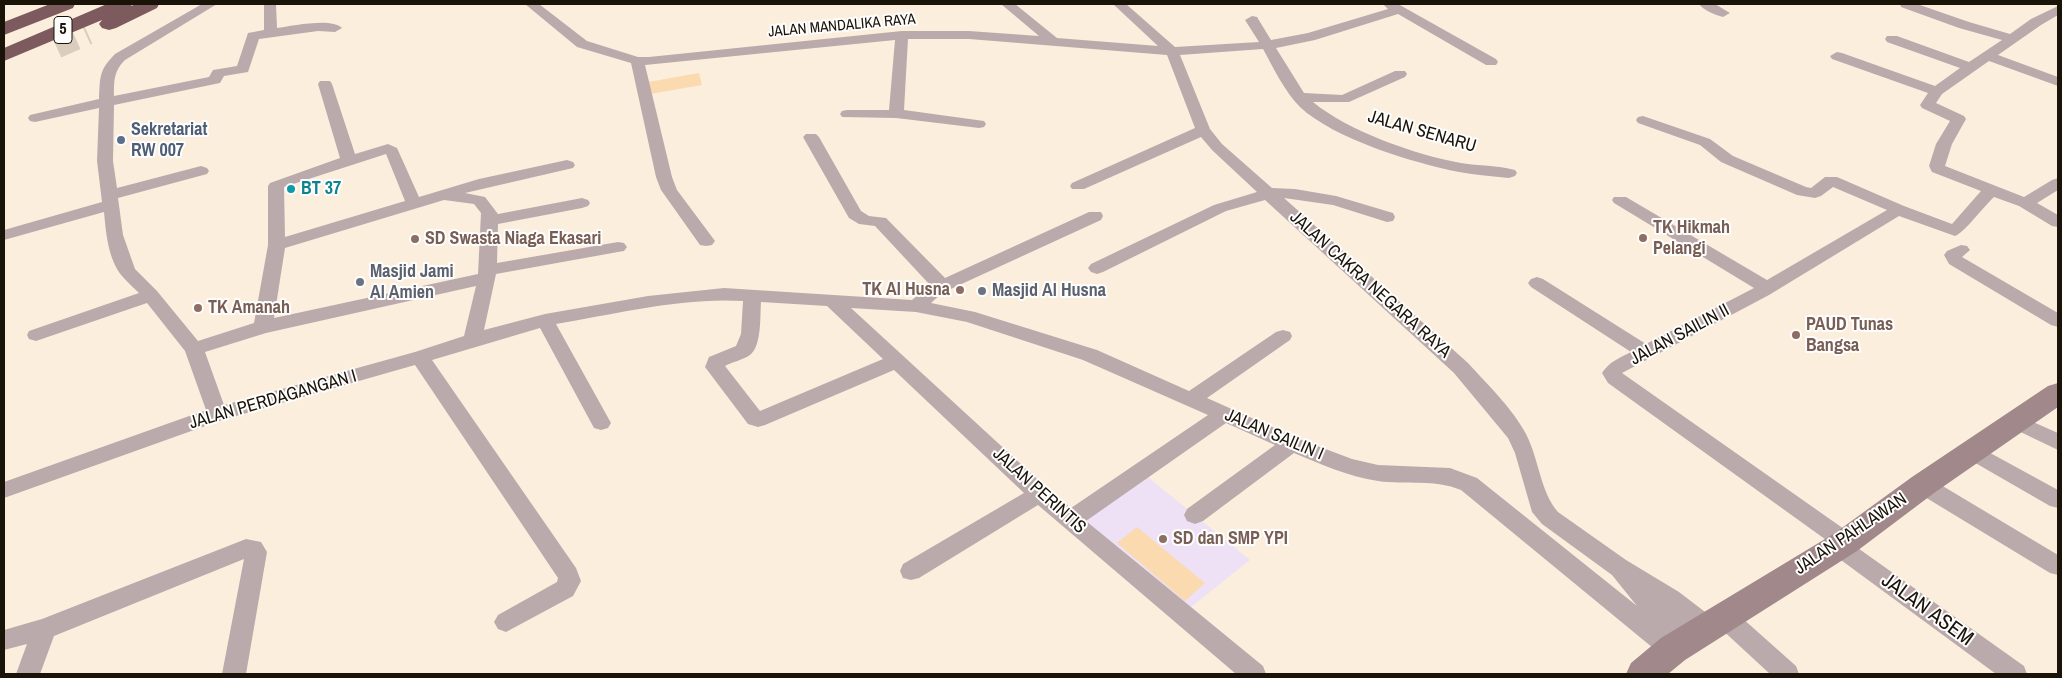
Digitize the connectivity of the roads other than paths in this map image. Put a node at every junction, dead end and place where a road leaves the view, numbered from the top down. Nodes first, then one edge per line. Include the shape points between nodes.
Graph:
1 (66, 4) edge
2 (90, 4) edge
3 (123, 4) edge
4 (150, 4) edge
5 (211, 4) edge
6 (270, 4) edge
7 (531, 4) edge
8 (1007, 4) edge
9 (1119, 4) edge
10 (1704, 4) edge
11 (1906, 4) edge
12 (2048, 4) edge
13 (1394, 7) edge
14 (2058, 9) edge
15 (1724, 13) dead end
16 (1252, 20) dead end
17 (1028, 22) junction
18 (335, 28) dead end
19 (4, 29) edge
20 (271, 33) junction
21 (88, 34) tunnel mouth
22 (902, 35) junction
23 (1015, 38) junction
24 (4, 39) edge
25 (1892, 39) dead end
26 (2014, 39) junction
27 (1052, 40) junction
28 (1269, 45) junction
29 (57, 48) tunnel mouth
30 (1172, 51) junction
31 (4, 55) edge
32 (1837, 56) dead end
33 (1989, 56) junction
34 (637, 61) junction
35 (1491, 62) dead end
36 (4, 68) edge
37 (1972, 68) junction
38 (1400, 74) dead end
39 (2058, 82) edge
40 (325, 84) dead end
41 (1937, 91) junction
42 (1299, 97) junction
43 (1344, 99) junction
44 (108, 101) junction
45 (847, 114) dead end
46 (896, 114) junction
47 (35, 118) dead end
48 (1327, 120) junction
49 (1643, 120) dead end
50 (979, 124) dead end
51 (1203, 130) junction
52 (811, 136) dead end
53 (349, 160) junction
54 (566, 165) dead end
55 (201, 172) dead end
56 (1509, 173) dead end
57 (284, 181) joint
58 (2058, 183) edge
59 (1078, 186) dead end
60 (1992, 190) junction
61 (1270, 193) junction
62 (439, 196) junction
63 (110, 200) junction
64 (1620, 200) dead end
65 (414, 203) junction
66 (582, 203) dead end
67 (2025, 204) junction
68 (1898, 210) junction
69 (1095, 216) dead end
70 (1387, 217) dead end
71 (490, 221) junction
72 (2058, 222) edge
73 (4, 236) edge
74 (706, 241) dead end
75 (277, 245) junction
76 (618, 247) dead end
77 (1961, 250) dead end
78 (1097, 268) dead end
79 (487, 274) junction
80 (1537, 283) dead end
81 (942, 286) junction
82 (1767, 288) junction
83 (151, 295) junction
84 (752, 295) junction
85 (831, 300) junction
86 (916, 306) junction
87 (545, 320) junction
88 (2058, 321) edge
89 (263, 327) junction
90 (36, 335) dead end
91 (1283, 336) dead end
92 (472, 340) junction
93 (194, 349) junction
94 (1646, 353) junction
95 (420, 357) junction
96 (897, 361) junction
97 (2058, 393) edge
98 (1190, 400) junction
99 (217, 414) junction
100 (1225, 414) junction
101 (2015, 421) junction
102 (601, 423) dead end
103 (2058, 442) edge
104 (1292, 444) junction
105 (1972, 451) junction
106 (1923, 485) junction
107 (4, 490) edge
108 (1039, 494) junction
109 (2058, 500) edge
110 (1195, 514) dead end
111 (1070, 520) junction
112 (1842, 544) junction
113 (2058, 566) edge
114 (1618, 567) joint
115 (912, 571) dead end
116 (506, 622) dead end
117 (44, 629) junction
118 (1698, 633) junction
119 (4, 640) edge
120 (28, 674) edge
121 (234, 674) edge
122 (1254, 674) edge
123 (1643, 674) edge
124 (1787, 674) edge
125 (2015, 674) edge

1 - 19 highway
2 - 24 highway, 5
3 - 31 highway, 5
4 - 21 highway
5 - 44 street via 120,57 107,75
6 - 20 street
7 - 34 street, JALAN MANDALIKA RAYA via 582,44
8 - 17 street
9 - 30 street, JALAN CAKRA NEGARA RAYA
10 - 15 street
11 - 26 street
12 - 14 street
13 - 28 street, JALAN MANDALIKA RAYA via 1310,37
13 - 35 street
14 - 26 street
16 - 28 street, JALAN SENARU
17 - 23 street
17 - 27 street
18 - 20 street
20 - 44 street via 253,36 243,69 218,73 214,80
22 - 23 street, JALAN MANDALIKA RAYA via 969,34
22 - 34 street, JALAN MANDALIKA RAYA
22 - 46 street
23 - 27 street, JALAN MANDALIKA RAYA
25 - 37 street
26 - 33 street
27 - 30 street, JALAN MANDALIKA RAYA
28 - 30 street, JALAN MANDALIKA RAYA
28 - 42 street, JALAN SENARU
29 - 36 highway
30 - 51 street, JALAN CAKRA NEGARA RAYA
32 - 41 street
33 - 37 street
33 - 39 street
34 - 74 street via 664,177 669,190
37 - 41 street
38 - 43 street, JALAN SENARU
40 - 53 street
41 - 60 street via 1927,105 1959,119 1944,144 1938,168
42 - 43 street, JALAN SENARU
42 - 48 street, JALAN SENARU
43 - 48 street, JALAN SENARU
44 - 47 street
44 - 63 street via 105,161
45 - 46 street
46 - 50 street
48 - 56 street, JALAN SENARU via 1360,135 1458,167
49 - 68 street via 1698,139 1727,159 1804,192 1815,193 1831,180
51 - 59 street
51 - 61 street, JALAN CAKRA NEGARA RAYA via 1223,153
52 - 81 street via 855,214 865,220 880,222
53 - 57 street
53 - 65 street via 390,150
54 - 62 street
55 - 63 street
57 - 75 street via 276,186
58 - 67 street
60 - 67 street
60 - 68 street via 1955,231
61 - 70 street via 1336,201
61 - 78 street via 1220,208
61 - 114 street, JALAN CAKRA NEGARA RAYA via 1461,368 1516,434 1525,453 1540,506 1546,514
62 - 65 street
62 - 71 street via 479,200 489,212
63 - 73 street
63 - 83 street via 123,262 128,272
64 - 82 street
65 - 75 street
66 - 71 street
67 - 72 street
68 - 82 street, JALAN SAILIN II
69 - 81 street
71 - 79 street
75 - 89 street
76 - 79 street
77 - 88 street via 1953,255 1955,260
79 - 89 street
79 - 92 street
80 - 94 street
81 - 86 street
82 - 94 street, JALAN SAILIN II
83 - 90 street
83 - 93 street
84 - 85 street, JALAN PERDAGANGAN I
84 - 87 street, JALAN PERDAGANGAN I via 724,294 648,302
84 - 96 street via 750,334 744,350 716,362 715,367 758,420
85 - 86 street, JALAN SAILIN I
85 - 96 street, JALAN PERINTIS
86 - 98 street, JALAN SAILIN I via 969,316 1090,356
87 - 92 street, JALAN PERDAGANGAN I
87 - 102 street
89 - 93 street
91 - 98 street
92 - 95 street, JALAN PERDAGANGAN I
93 - 99 street
94 - 112 street, JALAN SAILIN II via 1614,369 1614,377
95 - 99 street, JALAN PERDAGANGAN I
95 - 116 street via 570,581 565,589
96 - 108 street, JALAN PERINTIS
97 - 101 main road, JALAN PAHLAWAN
98 - 100 street, JALAN SAILIN I
99 - 107 street, JALAN PERDAGANGAN I
100 - 104 street, JALAN SAILIN I
100 - 111 street
101 - 103 street
101 - 105 main road, JALAN PAHLAWAN
104 - 110 street
104 - 118 street, JALAN SAILIN I via 1349,466 1378,473 1460,479
105 - 106 main road, JALAN PAHLAWAN
105 - 109 street
106 - 112 main road, JALAN PAHLAWAN
106 - 113 street
108 - 111 street, JALAN PERINTIS
108 - 115 street
111 - 122 street, JALAN PERINTIS
112 - 118 main road, JALAN PAHLAWAN
112 - 125 street, JALAN ASEM
114 - 118 street, JALAN CAKRA NEGARA RAYA via 1654,609
117 - 119 street
117 - 120 street
117 - 121 street via 246,548 253,548 256,552
118 - 123 main road, JALAN PAHLAWAN
118 - 124 street

